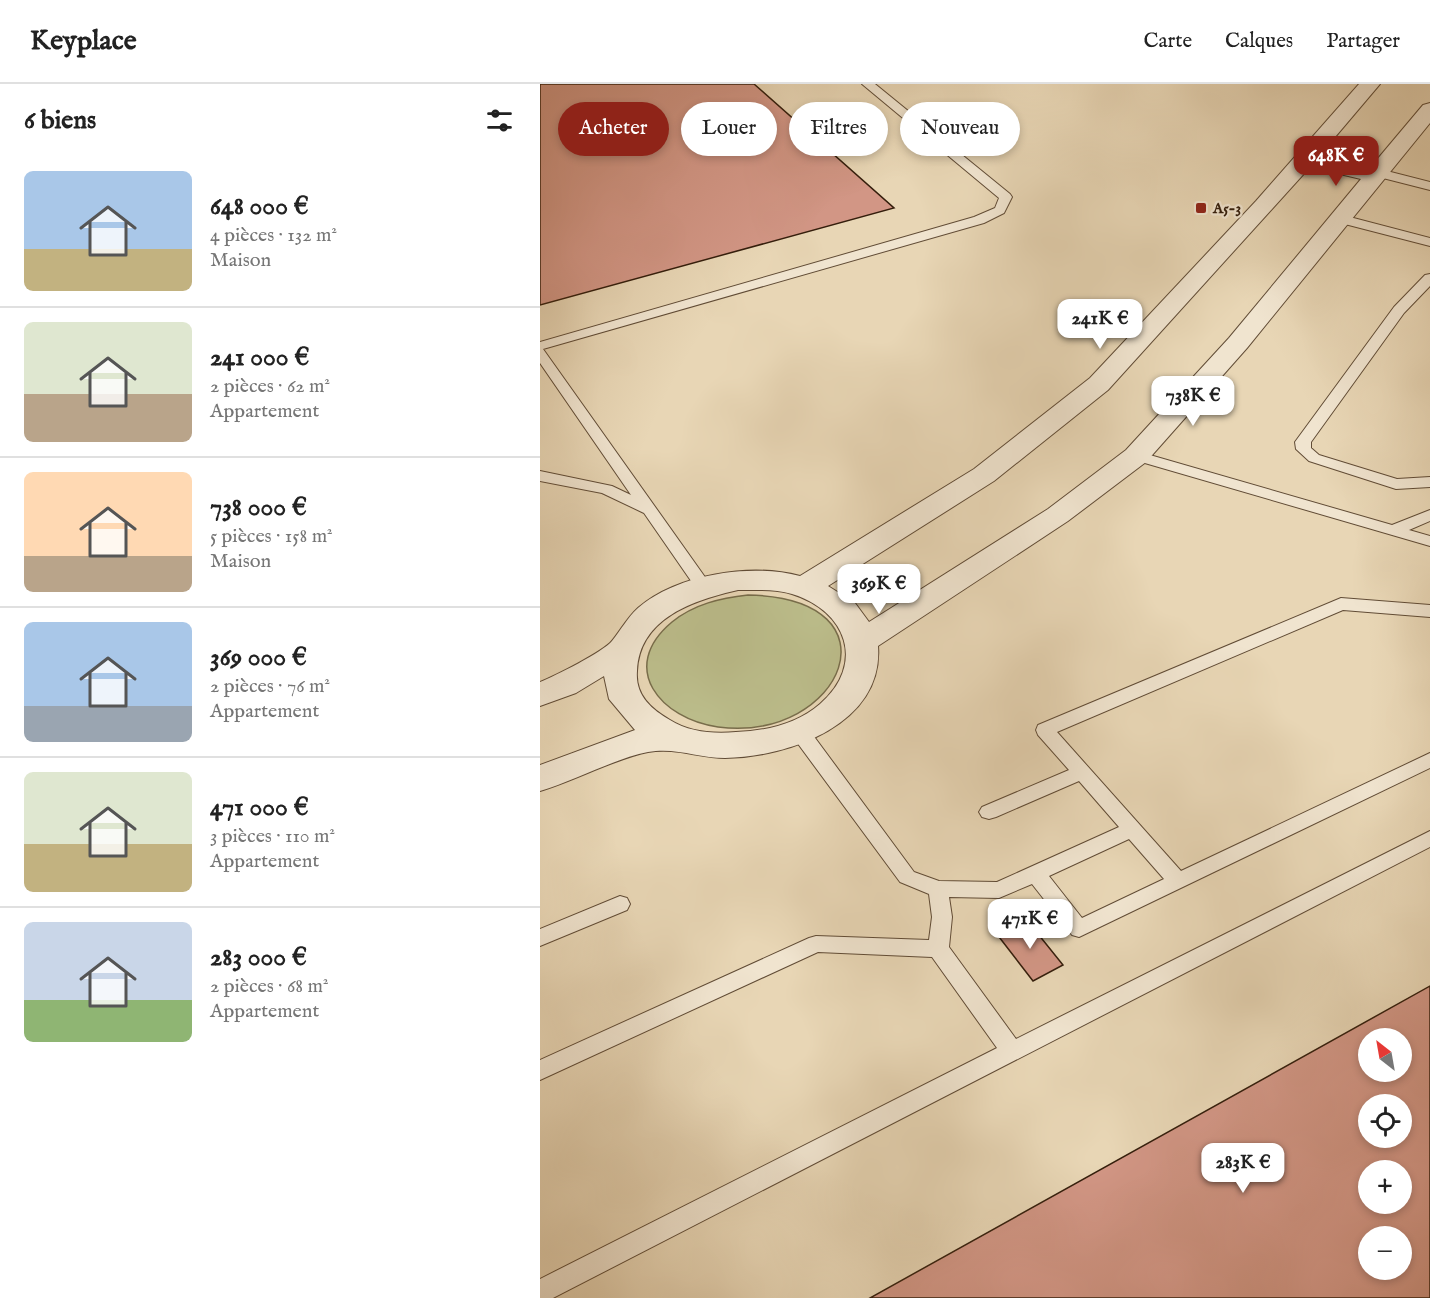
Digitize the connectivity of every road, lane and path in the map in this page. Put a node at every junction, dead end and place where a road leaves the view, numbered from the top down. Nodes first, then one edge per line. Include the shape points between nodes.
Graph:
1 (868, 84) edge
2 (1370, 84) edge
3 (1430, 110) edge
4 (1304, 159) junction
5 (1378, 175) junction
6 (1430, 186) edge
7 (1342, 219) junction
8 (1430, 242) edge
9 (1428, 283) edge
10 (540, 346) edge
11 (540, 353) edge
12 (1136, 456) junction
13 (540, 476) edge
14 (1430, 482) edge
15 (651, 510) junction
16 (1430, 515) edge
17 (1393, 530) junction
18 (1430, 541) edge
19 (704, 587) junction
20 (805, 587) junction
21 (1430, 612) edge
22 (863, 641) junction
23 (624, 649) junction
24 (540, 694) edge
25 (800, 732) junction
26 (674, 737) junction
27 (1430, 760) edge
28 (1082, 772) junction
29 (540, 778) edge
30 (989, 812) dead end
31 (1132, 829) junction
32 (1430, 838) edge
33 (1035, 873) junction
34 (1179, 881) junction
35 (938, 889) junction
36 (620, 903) dead end
37 (540, 938) edge
38 (938, 949) junction
39 (1012, 1051) junction
40 (540, 1070) edge
41 (540, 1292) edge

1 - 10 lane via 1006,197 1000,210 979,220
2 - 4 street
3 - 5 street
4 - 5 street
4 - 20 street via 1099,384 984,475
5 - 6 lane
5 - 7 street
7 - 8 lane
7 - 12 street via 1232,351
9 - 14 lane via 1399,310 1303,442 1308,454 1324,462 1396,484
11 - 15 lane
12 - 17 lane
12 - 22 street via 1059,515
13 - 15 lane via 606,489
15 - 19 lane
16 - 17 lane
17 - 18 lane
19 - 20 street via 738,580
19 - 23 street via 669,602 641,623
20 - 22 street via 832,600 852,619
21 - 28 lane via 1341,604 1045,730
22 - 25 street via 863,666 852,691 831,714
23 - 24 street via 564,685
23 - 26 street via 619,674 626,699 645,721
25 - 26 street via 769,742 736,746
25 - 35 lane via 907,877
26 - 29 street via 643,740
27 - 34 lane
28 - 30 lane
28 - 31 lane
31 - 33 lane
31 - 34 lane
32 - 39 lane
33 - 34 lane via 1080,929
33 - 35 lane via 999,890
35 - 38 lane via 942,917
36 - 37 lane
38 - 39 lane
38 - 40 lane via 816,944
39 - 41 lane

